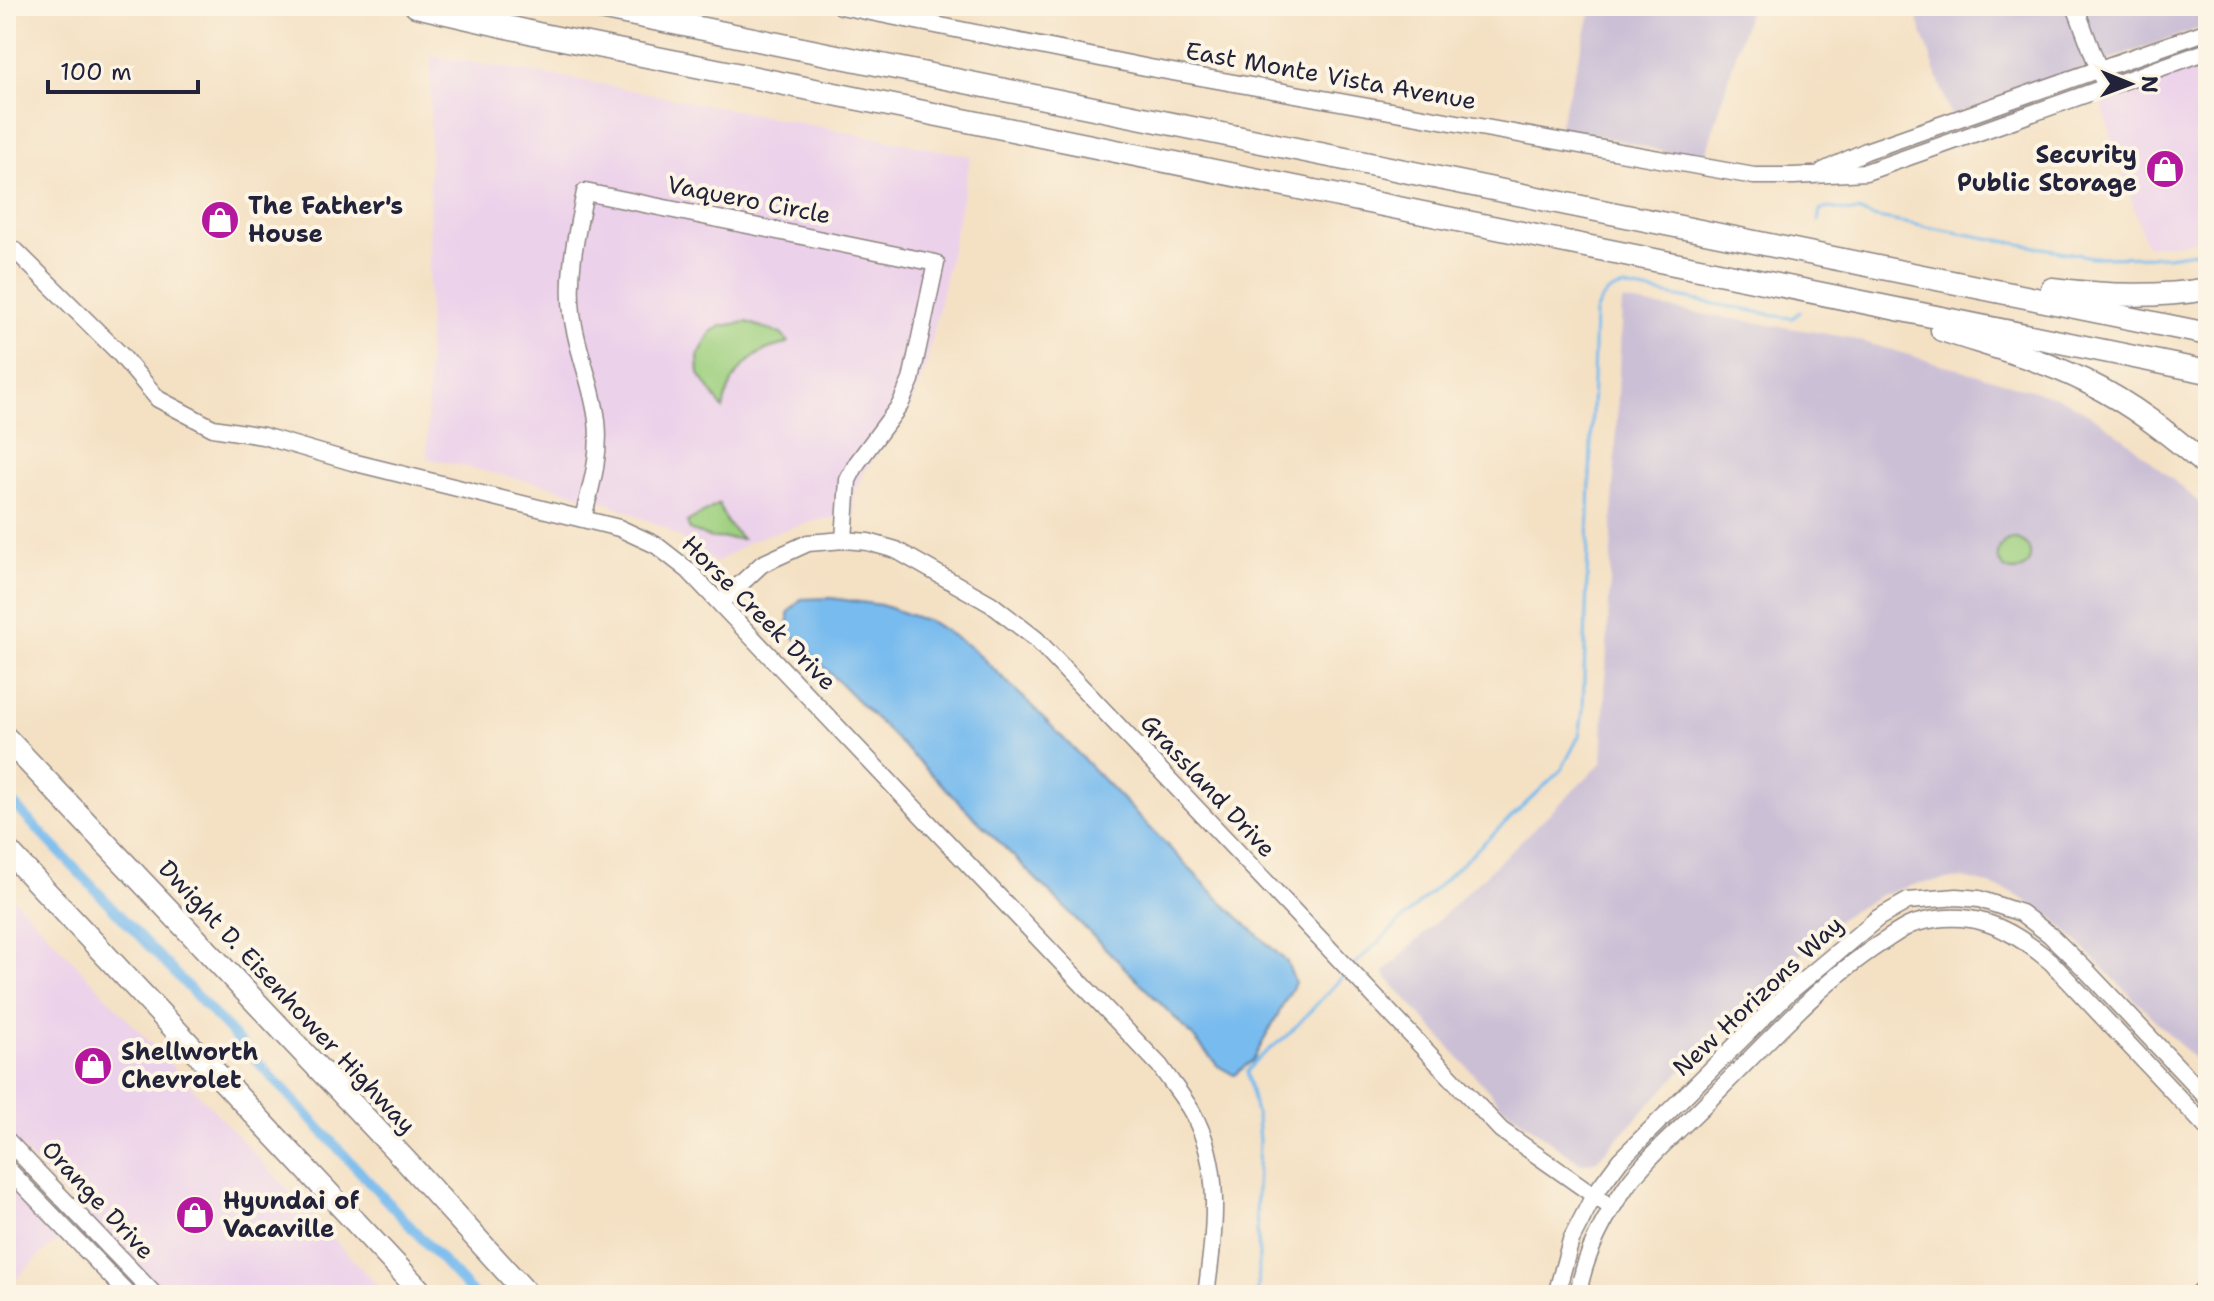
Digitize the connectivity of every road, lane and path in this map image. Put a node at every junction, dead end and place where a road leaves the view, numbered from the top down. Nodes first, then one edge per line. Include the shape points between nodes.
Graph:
1 (416, 6) edge
2 (590, 6) edge
3 (841, 6) edge
4 (2075, 6) edge
5 (2208, 31) edge
6 (2208, 51) edge
7 (2098, 69) junction
8 (2105, 87) junction
9 (1814, 175) junction
10 (16, 251) dead end
11 (1845, 260) junction
12 (2208, 289) edge
13 (1861, 302) junction
14 (2208, 334) edge
15 (2208, 372) edge
16 (2208, 467) edge
17 (583, 518) junction
18 (844, 540) junction
19 (720, 603) junction
20 (6, 738) edge
21 (6, 849) edge
22 (2208, 1099) edge
23 (2208, 1129) edge
24 (6, 1139) edge
25 (6, 1167) edge
26 (1594, 1195) junction
27 (1612, 1208) junction
28 (2208, 1287) edge
29 (129, 1295) edge
30 (155, 1295) edge
31 (424, 1295) edge
32 (528, 1295) edge
33 (1206, 1295) edge
34 (1556, 1295) edge
35 (1578, 1295) edge
36 (2200, 1295) edge

1 - 13 highway
2 - 11 highway
3 - 9 street, East Monte Vista Avenue via 1150,68 1754,176
4 - 7 street
5 - 7 street, East Monte Vista Avenue
6 - 8 street, East Monte Vista Avenue
7 - 8 street
7 - 9 street, East Monte Vista Avenue via 1866,151
8 - 9 street, East Monte Vista Avenue via 1866,172
10 - 17 street, Horse Creek Drive via 158,399 213,428 263,436
11 - 12 highway via 2102,294
11 - 14 highway
13 - 15 highway
13 - 16 highway via 2086,381 2144,415
17 - 18 street, Vaquero Circle via 598,425 570,283 585,192 936,263 911,380 900,405 848,480
17 - 19 street, Horse Creek Drive via 656,545
18 - 19 street, Grassland Drive via 808,543 762,564
18 - 26 street, Grassland Drive via 896,550 991,604 1036,639 1501,1130
19 - 33 street, Horse Creek Drive via 1160,1066 1193,1114 1213,1168 1214,1234
20 - 32 highway, Dwight D. Eisenhower Highway
21 - 31 highway
22 - 26 street, New Horizons Way via 2085,969 2021,913 1979,899 1908,901 1878,918 1786,995 1620,1160
23 - 27 street, New Horizons Way via 2051,962 2022,938 1979,920 1935,919 1909,925 1857,959 1683,1127
24 - 30 street, Orange Drive
25 - 29 street, Orange Drive
26 - 27 street, Grassland Drive
26 - 34 street, New Horizons Way via 1571,1240
27 - 35 street, New Horizons Way
28 - 36 main road

